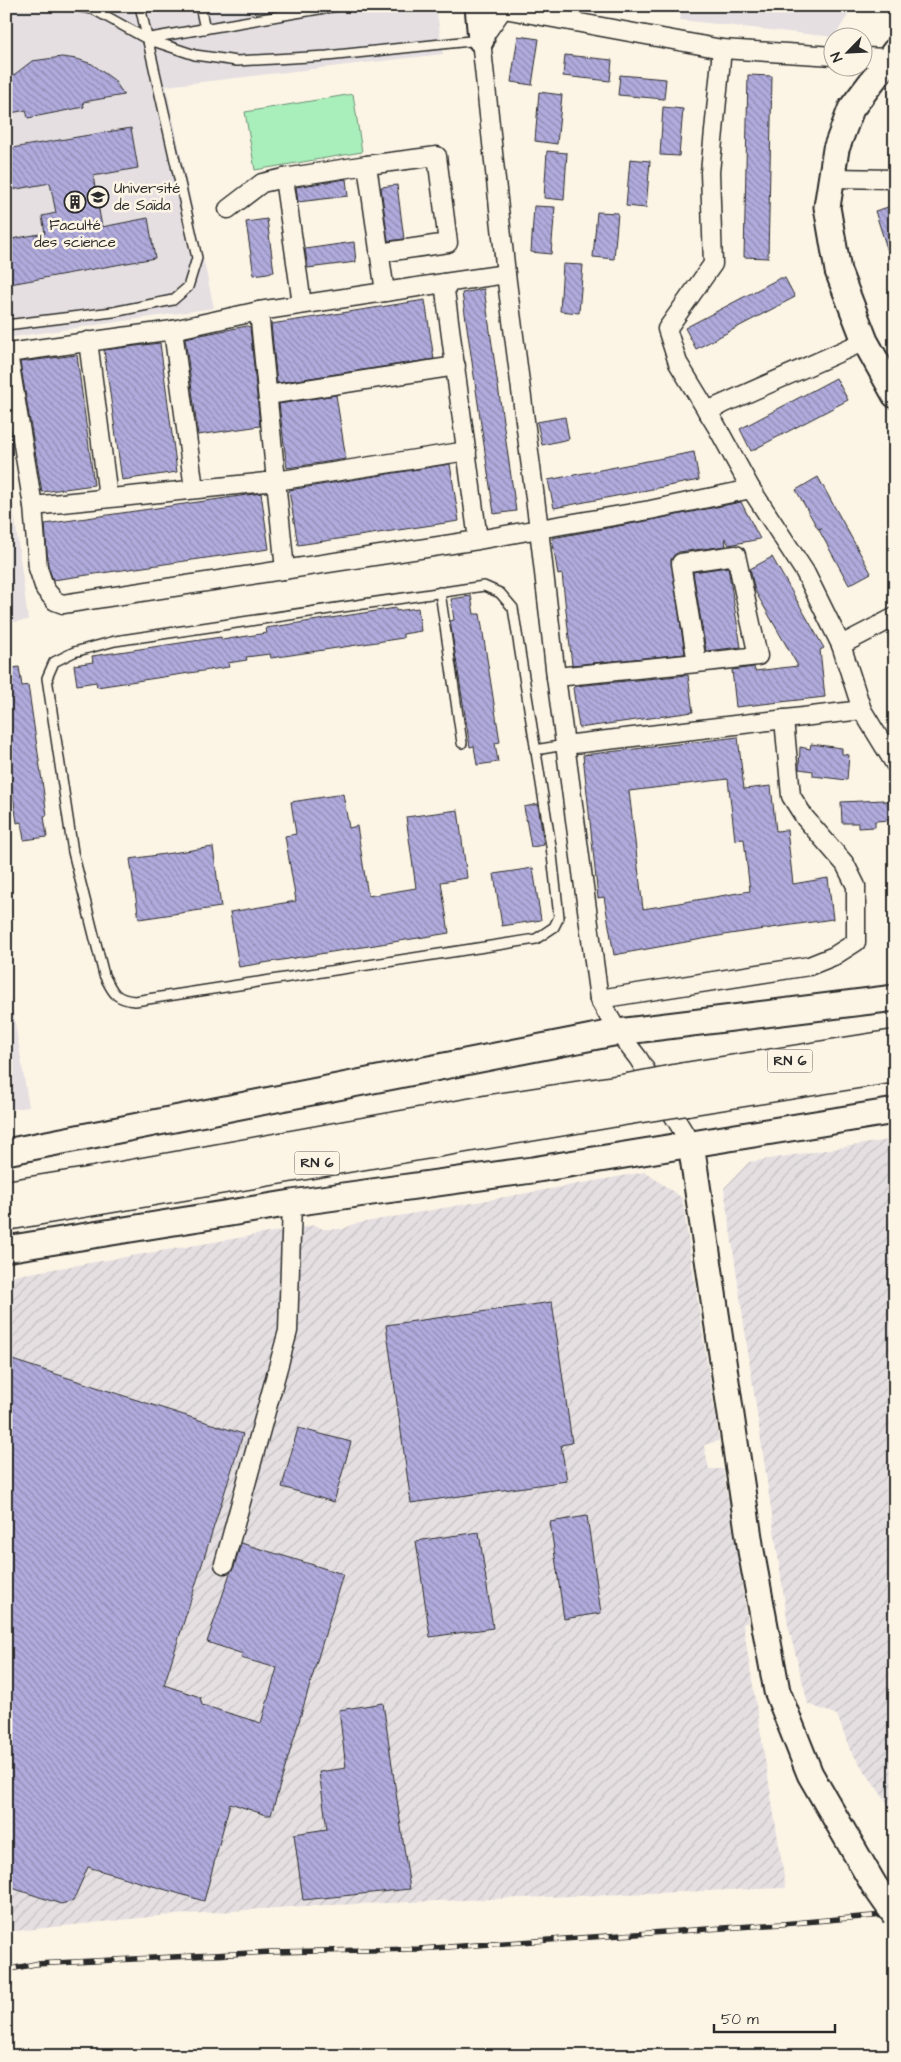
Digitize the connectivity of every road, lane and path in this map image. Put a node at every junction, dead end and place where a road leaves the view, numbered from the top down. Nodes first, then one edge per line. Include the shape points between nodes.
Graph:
1 (73, 6) edge
2 (140, 6) edge
3 (200, 6) edge
4 (337, 6) edge
5 (504, 7) edge
6 (476, 8) edge
7 (205, 29) junction
8 (147, 39) junction
9 (482, 40) junction
10 (722, 49) junction
11 (824, 55) edge
12 (882, 55) edge
13 (367, 165) junction
14 (284, 178) junction
15 (831, 178) junction
16 (895, 178) edge
17 (228, 210) dead end
18 (379, 253) junction
19 (506, 274) junction
20 (444, 283) junction
21 (385, 292) junction
22 (302, 304) junction
23 (259, 311) junction
24 (6, 325) edge
25 (174, 330) junction
26 (88, 341) junction
27 (865, 341) junction
28 (456, 366) junction
29 (895, 394) edge
30 (268, 395) junction
31 (707, 411) junction
32 (467, 451) junction
33 (276, 481) junction
34 (194, 489) junction
35 (751, 489) junction
36 (108, 498) junction
37 (32, 506) junction
38 (539, 528) junction
39 (478, 540) junction
40 (895, 541) edge
41 (895, 546) edge
42 (285, 570) junction
43 (440, 592) junction
44 (895, 617) edge
45 (841, 645) junction
46 (697, 663) junction
47 (556, 677) junction
48 (862, 710) junction
49 (784, 719) junction
50 (462, 743) dead end
51 (565, 745) junction
52 (536, 750) junction
53 (895, 764) edge
54 (895, 998) edge
55 (599, 999) junction
56 (618, 1032) junction
57 (895, 1044) edge
58 (895, 1068) edge
59 (686, 1089) junction
60 (628, 1099) junction
61 (895, 1111) edge
62 (690, 1144) junction
63 (6, 1152) edge
64 (6, 1195) edge
65 (292, 1203) junction
66 (6, 1216) edge
67 (6, 1249) edge
68 (224, 1564) dead end
69 (895, 1915) edge

1 - 8 lane via 93,9
2 - 8 lane
3 - 7 lane
4 - 7 lane
5 - 9 street
5 - 10 street
6 - 9 street
7 - 8 lane
8 - 9 lane via 195,55 237,61 327,56
8 - 24 lane via 197,258 188,287 173,300 114,312
9 - 19 street
10 - 11 street
10 - 31 street via 710,172 713,264 667,329 678,363
12 - 15 street via 850,109 836,149
13 - 14 street
13 - 18 street
13 - 18 street via 437,156 448,243
14 - 17 street via 262,183
14 - 22 street
15 - 16 street
15 - 27 street via 827,207 838,271
18 - 21 street
19 - 20 street
19 - 38 street
20 - 21 street
20 - 28 street
21 - 22 street
22 - 23 street
23 - 25 street
23 - 30 street
25 - 26 street
25 - 34 street
26 - 36 street
26 - 37 street via 8,354
27 - 29 street
27 - 31 street
28 - 30 street
28 - 32 street
30 - 33 street
31 - 35 street
32 - 33 street
32 - 39 street
33 - 34 street
33 - 42 street
34 - 36 street
35 - 38 street
35 - 45 street via 805,572
36 - 37 street
37 - 42 street via 45,589 55,601 63,604
38 - 39 street
38 - 47 street
39 - 42 street
40 - 41 path
43 - 50 lane
43 - 52 lane via 484,586 500,593 513,608
43 - 52 lane via 115,641 74,652 54,662 48,678 72,852 104,975 114,993 122,1000 135,1001 536,939 545,934 554,928 559,917
44 - 45 street
45 - 48 street
46 - 46 street via 681,564 736,555 758,656
46 - 47 street
47 - 51 street
48 - 49 street
48 - 53 street
49 - 51 street
49 - 55 street via 791,796 805,818 845,864 856,886 856,942 809,966
51 - 52 lane
51 - 55 street
54 - 56 street
55 - 56 street
56 - 62 street via 638,1058
56 - 63 street
57 - 59 main road, RN 6
58 - 59 main road, RN 6
59 - 60 main road, RN 6, bridge
60 - 64 main road, RN 6 via 491,1108
60 - 66 main road, RN 6
61 - 62 street
62 - 65 street via 532,1170
62 - 69 street, bridge via 751,1551 777,1691 810,1774
65 - 67 street
65 - 68 street via 288,1331

